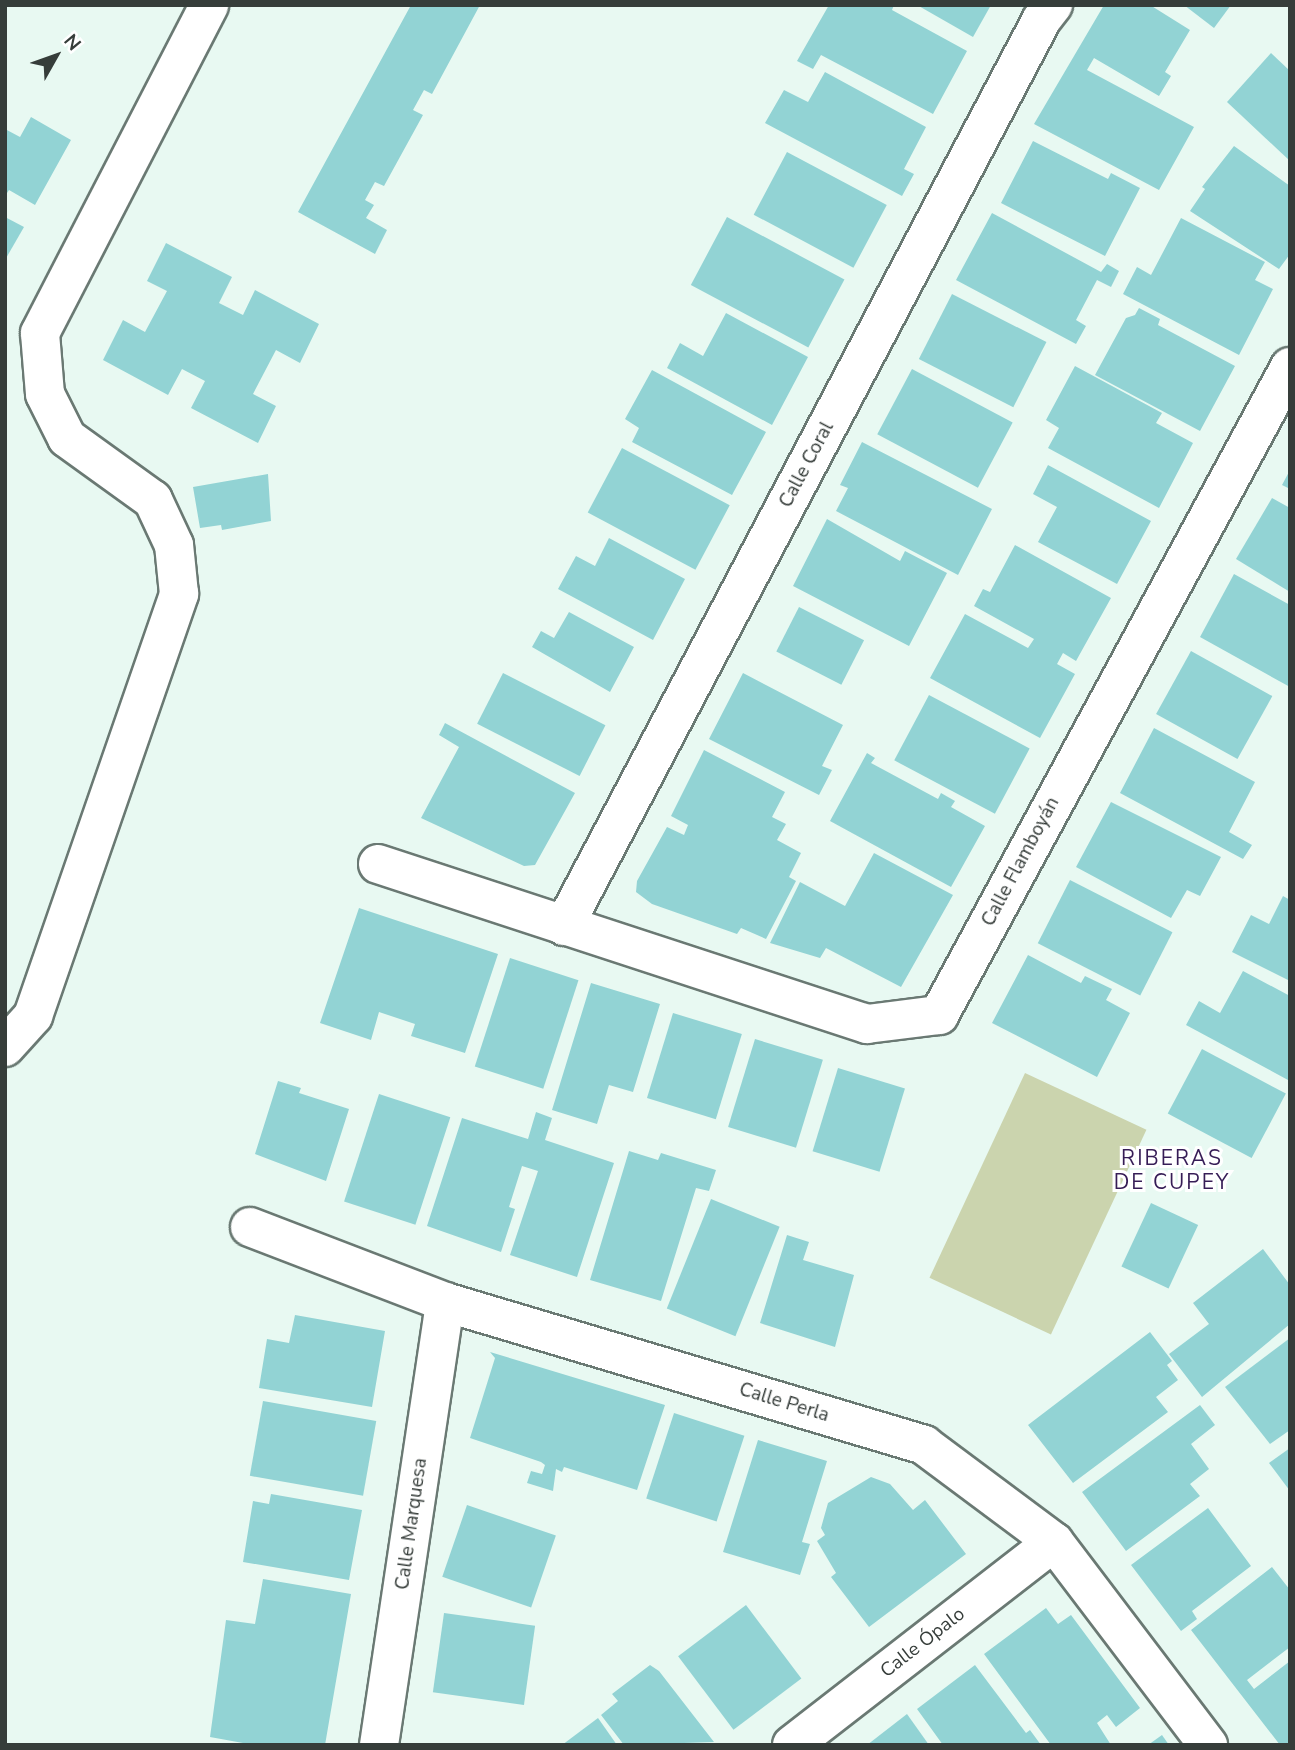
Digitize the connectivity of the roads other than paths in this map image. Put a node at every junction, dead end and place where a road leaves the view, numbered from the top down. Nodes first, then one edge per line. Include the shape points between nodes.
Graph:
1 (209, 5) edge
2 (1054, 5) edge
3 (1290, 367) edge
4 (378, 864) dead end
5 (564, 926) junction
6 (5, 1047) edge
7 (250, 1227) dead end
8 (445, 1302) junction
9 (1054, 1542) junction
10 (379, 1745) edge
11 (792, 1745) edge
12 (1208, 1745) edge

1 - 6 street via 40,332 45,394 67,438 153,500 174,545 179,594 33,1016
2 - 5 street, Calle Coral via 1042,19
3 - 5 street, Calle Flamboyán via 939,1015 867,1024
4 - 5 street
7 - 8 street, Calle Perla
8 - 9 street, Calle Perla via 925,1446
8 - 10 street, Calle Marquesa
9 - 11 street, Calle Ópalo
9 - 12 street, Calle Perla

